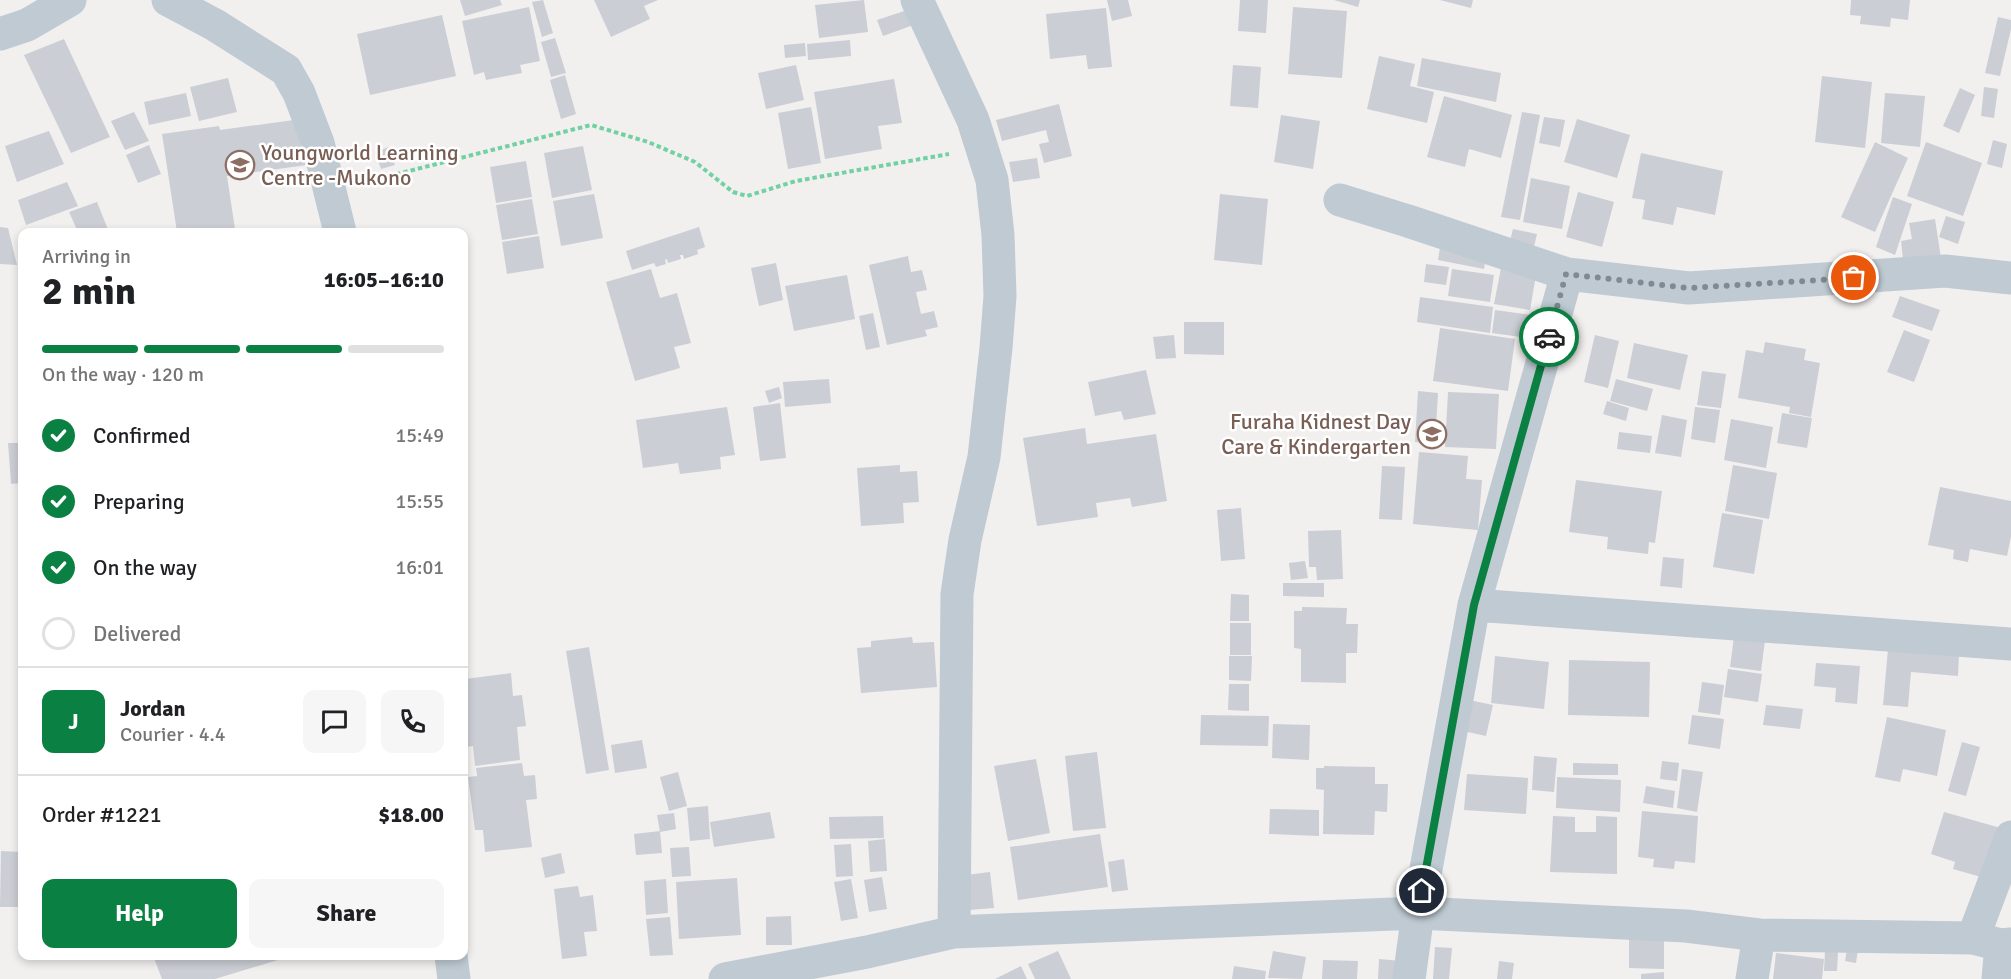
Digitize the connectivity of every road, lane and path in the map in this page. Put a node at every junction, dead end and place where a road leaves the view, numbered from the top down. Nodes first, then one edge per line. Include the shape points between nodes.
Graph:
1 (70, 0) edge
2 (168, 0) edge
3 (917, 0) edge
4 (0, 34) edge
5 (982, 148) junction
6 (328, 185) junction
7 (1340, 200) dead end
8 (339, 228) edge
9 (1566, 274) junction
10 (2011, 278) edge
11 (1474, 605) junction
12 (2011, 644) edge
13 (2011, 837) edge
14 (1418, 913) junction
15 (954, 932) junction
16 (1759, 935) junction
17 (1995, 942) edge
18 (452, 960) edge
19 (454, 979) edge
20 (725, 979) edge
21 (1409, 979) edge
22 (1752, 979) edge
23 (1998, 979) edge

1 - 4 street via 27,25
2 - 6 street via 286,70 318,143
3 - 5 street via 973,120
5 - 6 path via 796,181 747,196 733,192 695,162 648,142 591,125 397,174
5 - 15 street via 992,180 1000,296 984,457 957,594
6 - 8 street
7 - 9 street
9 - 10 street via 1689,288 1945,272
9 - 11 street
11 - 12 street
11 - 14 street
13 - 17 street
14 - 15 street
14 - 16 street via 1686,926
14 - 21 street
15 - 20 street
16 - 17 street
16 - 22 street
17 - 23 street
18 - 19 street

